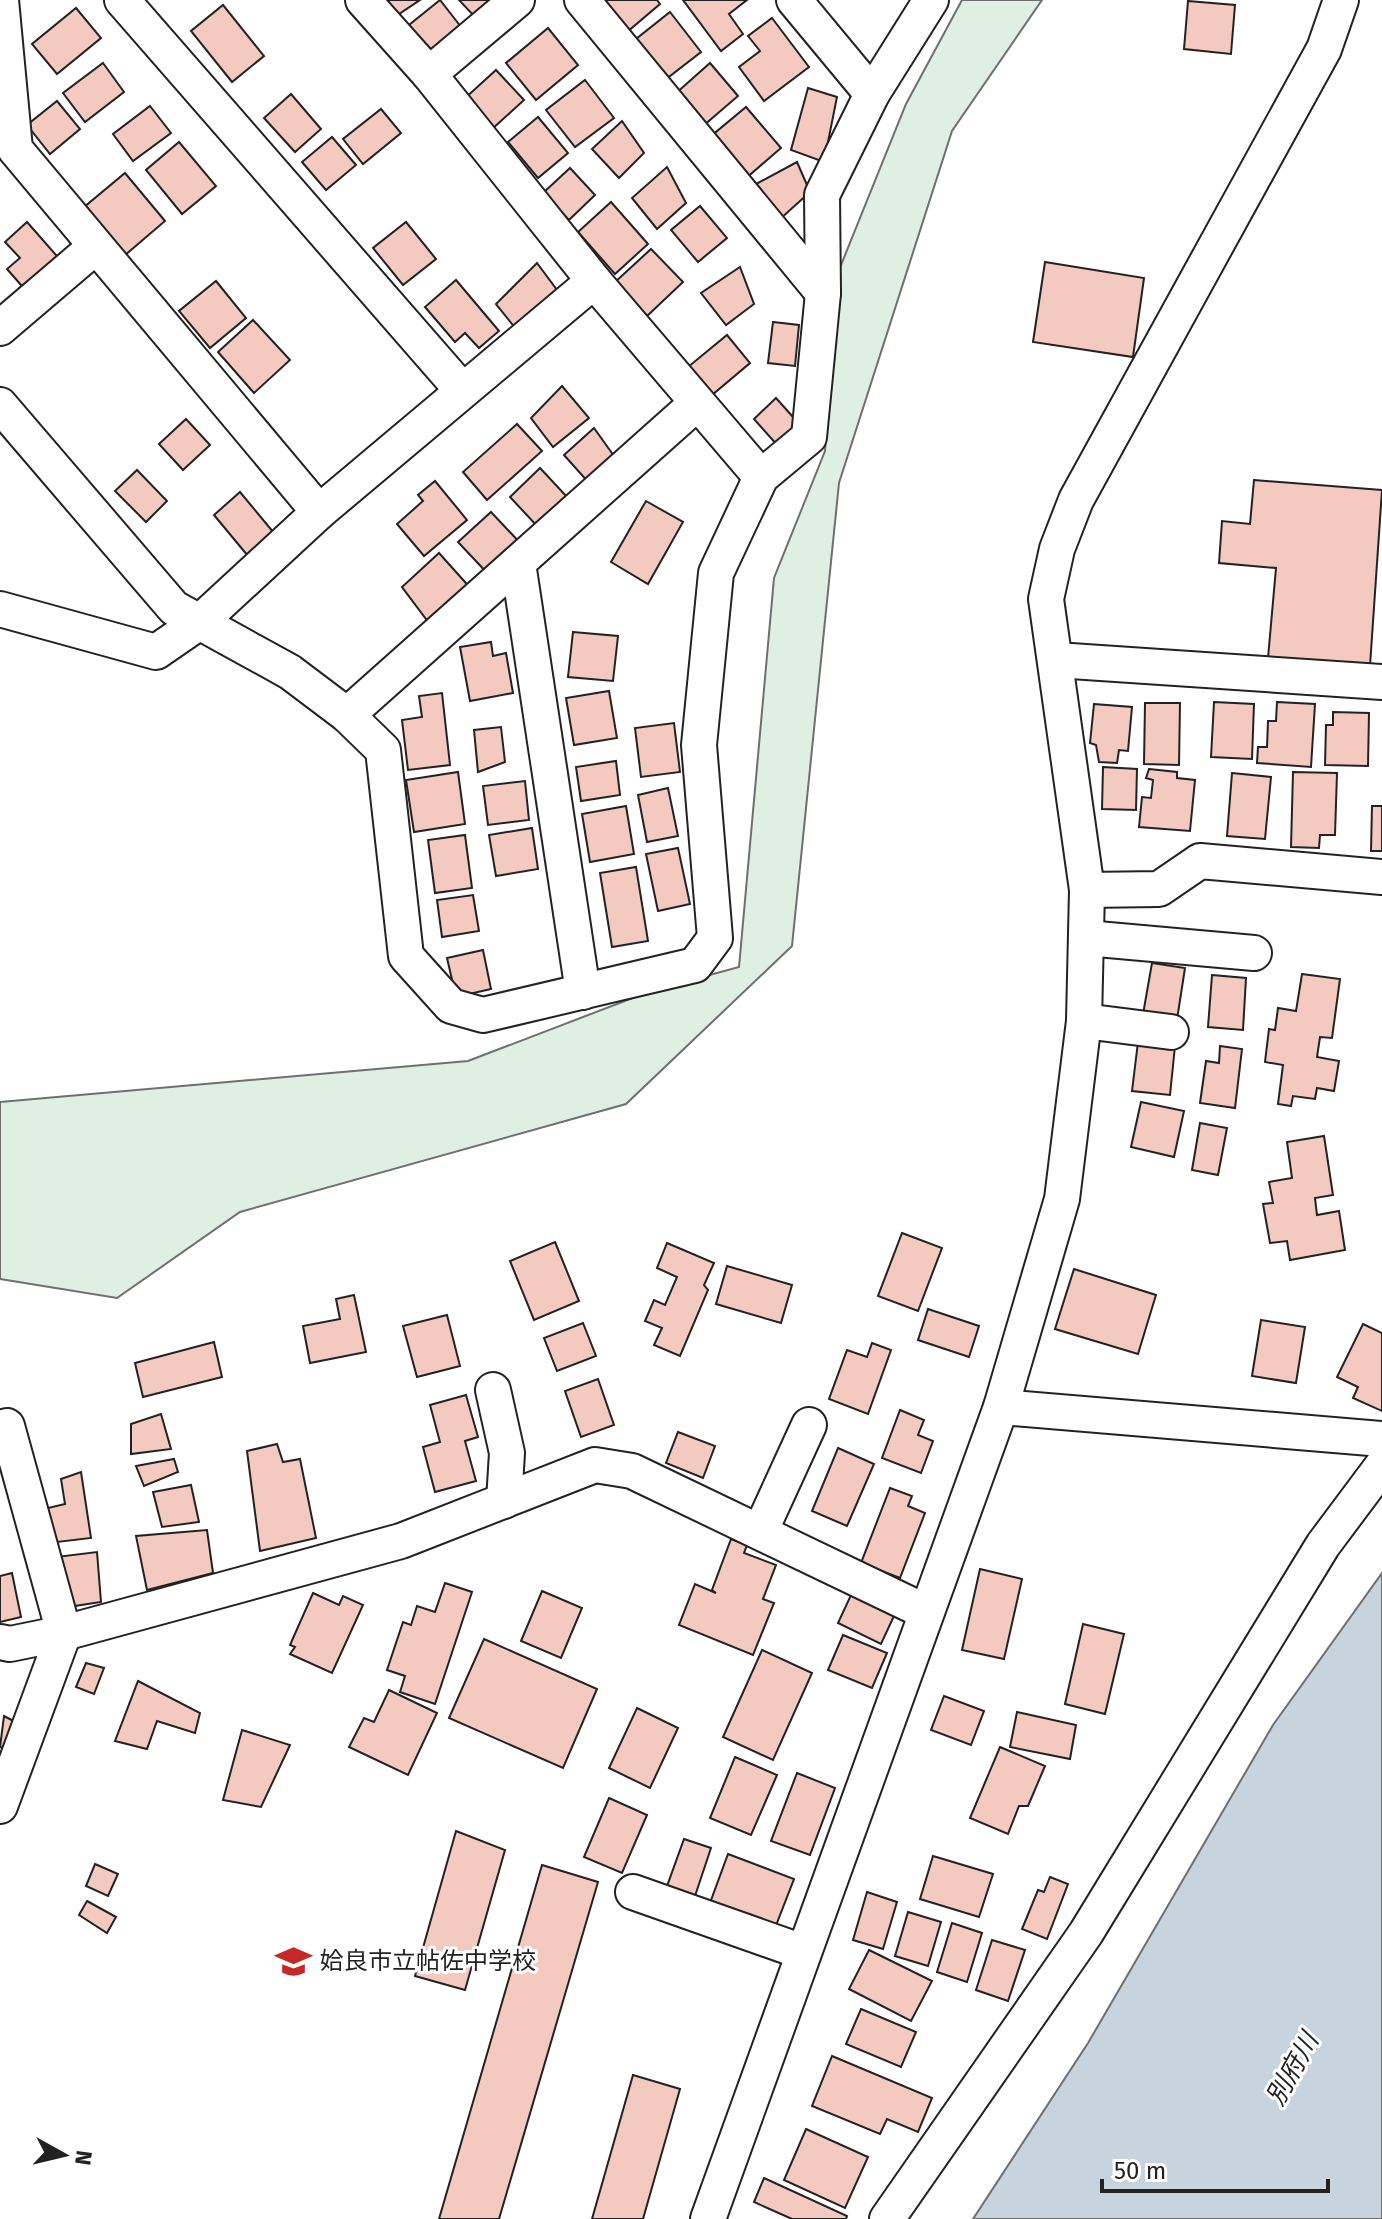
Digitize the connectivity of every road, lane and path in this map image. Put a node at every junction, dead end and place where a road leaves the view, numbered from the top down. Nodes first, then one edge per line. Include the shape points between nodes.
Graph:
1 (1, 0) edge
2 (122, 0) edge
3 (363, 0) edge
4 (517, 0) edge
5 (582, 0) edge
6 (794, 0) edge
7 (931, 0) edge
8 (1341, 0) edge
9 (429, 74) junction
10 (872, 94) junction
11 (95, 247) junction
12 (594, 281) junction
13 (823, 293) junction
14 (0, 328) edge
15 (462, 390) junction
16 (697, 403) junction
17 (0, 405) edge
18 (761, 477) junction
19 (319, 512) junction
20 (518, 563) junction
21 (0, 609) edge
22 (201, 621) junction
23 (1056, 660) junction
24 (1382, 682) edge
25 (347, 715) junction
26 (1382, 877) edge
27 (1087, 890) junction
28 (1086, 938) junction
29 (1254, 953) dead end
30 (583, 992) junction
31 (1084, 1021) junction
32 (1171, 1032) dead end
33 (493, 1390) dead end
34 (1001, 1407) junction
35 (809, 1425) dead end
36 (0, 1428) edge
37 (1382, 1439) edge
38 (1382, 1466) edge
39 (504, 1501) junction
40 (760, 1532) junction
41 (926, 1612) junction
42 (64, 1633) junction
43 (0, 1642) edge
44 (0, 1806) edge
45 (633, 1892) dead end
46 (803, 1952) junction
47 (708, 2219) edge
48 (887, 2219) edge

1 - 11 street via 15,149
2 - 15 street
3 - 9 street
4 - 9 street
5 - 13 street
6 - 10 street
7 - 10 street
8 - 23 street via 1324,49 1076,500 1046,599
9 - 12 street
10 - 13 street via 822,195
11 - 14 street
11 - 19 street
12 - 15 street
12 - 16 street
13 - 18 street via 809,437
15 - 19 street
16 - 18 street
16 - 20 street
17 - 22 street via 174,608
18 - 30 street via 716,573 699,745 715,938 695,965
19 - 22 street
20 - 25 street
20 - 30 street
21 - 22 street via 156,652
22 - 25 street via 290,672
23 - 24 street
23 - 27 street
25 - 30 street via 383,750 406,956 451,1006 483,1015
26 - 27 street via 1200,861 1159,889
27 - 28 street
28 - 29 street
28 - 31 street
31 - 32 street
31 - 34 street via 1062,1199
33 - 39 street via 507,1453
34 - 37 street
34 - 41 street
35 - 40 street
36 - 42 street via 7,1426
38 - 48 street via 1323,1545 1086,1933
39 - 40 street via 595,1465 632,1471
39 - 42 street via 401,1541
40 - 41 street
41 - 46 street
42 - 43 street
42 - 44 street
45 - 46 street
46 - 47 street

